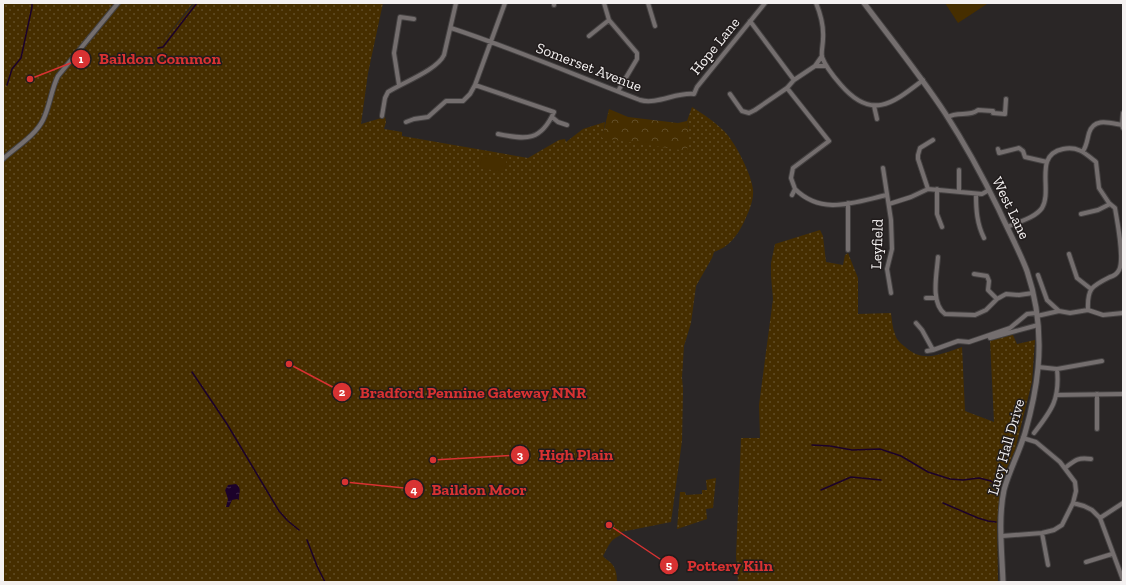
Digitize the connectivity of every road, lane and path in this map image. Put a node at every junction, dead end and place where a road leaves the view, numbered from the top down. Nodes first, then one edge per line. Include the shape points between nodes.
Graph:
1 (118, 3) edge
2 (456, 3) edge
3 (505, 3) edge
4 (604, 3) edge
5 (648, 3) edge
6 (765, 3) edge
7 (816, 3) edge
8 (864, 3) edge
9 (414, 19) dead end
10 (610, 20) junction
11 (750, 21) junction
12 (655, 26) dead end
13 (451, 28) junction
14 (589, 36) dead end
15 (492, 42) junction
16 (822, 56) junction
17 (816, 66) junction
18 (826, 66) junction
19 (794, 80) junction
20 (923, 80) junction
21 (399, 85) junction
22 (475, 86) junction
23 (787, 88) junction
24 (618, 91) junction
25 (730, 94) dead end
26 (680, 95) joint
27 (1006, 99) dead end
28 (874, 106) junction
29 (1123, 113) edge
30 (382, 116) dead end
31 (552, 117) junction
32 (948, 117) junction
33 (877, 118) dead end
34 (406, 122) dead end
35 (567, 125) dead end
36 (1123, 127) edge
37 (498, 134) dead end
38 (933, 140) dead end
39 (998, 149) dead end
40 (1083, 151) junction
41 (3, 159) edge
42 (1046, 162) junction
43 (883, 168) dead end
44 (960, 170) dead end
45 (795, 189) junction
46 (928, 189) junction
47 (937, 190) junction
48 (989, 190) junction
49 (959, 191) junction
50 (976, 194) junction
51 (792, 195) dead end
52 (887, 195) junction
53 (848, 203) junction
54 (889, 204) junction
55 (1110, 204) junction
56 (1082, 214) dead end
57 (942, 227) dead end
58 (1007, 227) junction
59 (984, 238) dead end
60 (848, 250) dead end
61 (1069, 254) dead end
62 (938, 257) dead end
63 (974, 274) dead end
64 (1038, 275) dead end
65 (1091, 289) junction
66 (1033, 292) junction
67 (890, 294) dead end
68 (926, 298) dead end
69 (936, 298) junction
70 (997, 300) junction
71 (1088, 310) junction
72 (1059, 311) junction
73 (1123, 313) edge
74 (1036, 314) junction
75 (916, 323) dead end
76 (1038, 324) junction
77 (990, 338) dead end
78 (933, 350) junction
79 (927, 351) dead end
80 (1102, 361) dead end
81 (1038, 367) junction
82 (1057, 369) junction
83 (1097, 394) junction
84 (1123, 394) edge
85 (1056, 395) junction
86 (1097, 429) dead end
87 (1034, 433) dead end
88 (1023, 438) junction
89 (1091, 459) dead end
90 (1065, 468) junction
91 (1073, 503) junction
92 (1123, 503) edge
93 (1100, 518) junction
94 (1042, 533) junction
95 (1002, 536) junction
96 (1112, 554) junction
97 (1086, 562) dead end
98 (1048, 565) dead end
99 (1123, 580) edge
100 (1002, 582) edge

1 - 41 street via 58,76 40,126
2 - 13 street
3 - 15 street
4 - 10 street
5 - 12 street
6 - 11 street, Hope Lane
7 - 16 street via 823,24
8 - 20 street, West Lane
9 - 21 street via 400,17 394,53
10 - 14 street
10 - 24 street via 636,50 638,56
11 - 19 street
11 - 26 street, Hope Lane via 694,94
13 - 15 street, Somerset Avenue
13 - 21 street via 440,62
15 - 22 street
15 - 24 street, Somerset Avenue
16 - 17 street
16 - 18 street
17 - 18 street
17 - 19 street
18 - 28 street via 849,94 861,102
19 - 23 street
20 - 28 street via 894,101
20 - 32 street, West Lane
21 - 30 street via 388,92
22 - 31 street via 554,112
22 - 34 street via 465,100 446,101 428,117
23 - 25 street via 749,113 742,111
23 - 45 street via 829,141 793,168
24 - 26 street, Somerset Avenue via 647,101
27 - 32 street via 1005,114 978,110 974,113 952,114
28 - 33 street
29 - 36 street
31 - 35 street
31 - 37 street via 544,130 533,136 518,138
32 - 48 street, West Lane
36 - 40 street via 1096,123 1089,132
38 - 46 street via 920,148 918,155
39 - 42 street via 999,153 1020,148 1025,157
40 - 42 street via 1075,148 1059,150
40 - 55 street via 1096,162 1099,188
42 - 58 street via 1046,194 1041,208 1037,214
43 - 52 street, Leyfield
44 - 49 street
45 - 51 street
45 - 53 street via 809,200 823,205
46 - 47 street
46 - 54 street
47 - 49 street
47 - 57 street via 937,214
48 - 50 street
48 - 58 street, West Lane
49 - 50 street
50 - 59 street via 976,217
52 - 53 street
52 - 54 street, Leyfield
53 - 60 street
54 - 67 street, Leyfield via 892,249 887,269
55 - 56 street
55 - 65 street via 1115,208 1122,259 1119,272
58 - 66 street, West Lane via 1026,269
61 - 65 street via 1077,278
62 - 69 street
63 - 70 street via 987,276 988,290
64 - 72 street via 1047,300
65 - 71 street
66 - 70 street via 1006,294
66 - 74 street, West Lane
68 - 69 street
69 - 70 street via 945,314 975,315 986,310
71 - 72 street via 1070,313
71 - 73 street via 1103,315
72 - 74 street
74 - 76 street, West Lane
74 - 78 street via 1027,314 1010,328 969,342 958,341
75 - 78 street
76 - 77 street
76 - 81 street, West Lane
78 - 79 street
80 - 82 street
81 - 82 street
81 - 88 street, Lucy Hall Drive
82 - 85 street
83 - 84 street
83 - 85 street
83 - 86 street
85 - 87 street via 1049,414
88 - 90 street via 1036,442
88 - 95 street, Lucy Hall Drive via 1004,491
89 - 90 street via 1076,459
90 - 91 street via 1075,482
91 - 93 street via 1092,510
91 - 94 street via 1062,524 1054,530
92 - 93 street
93 - 96 street
94 - 95 street
94 - 98 street
95 - 100 street, Lucy Hall Drive
96 - 97 street
96 - 99 street

